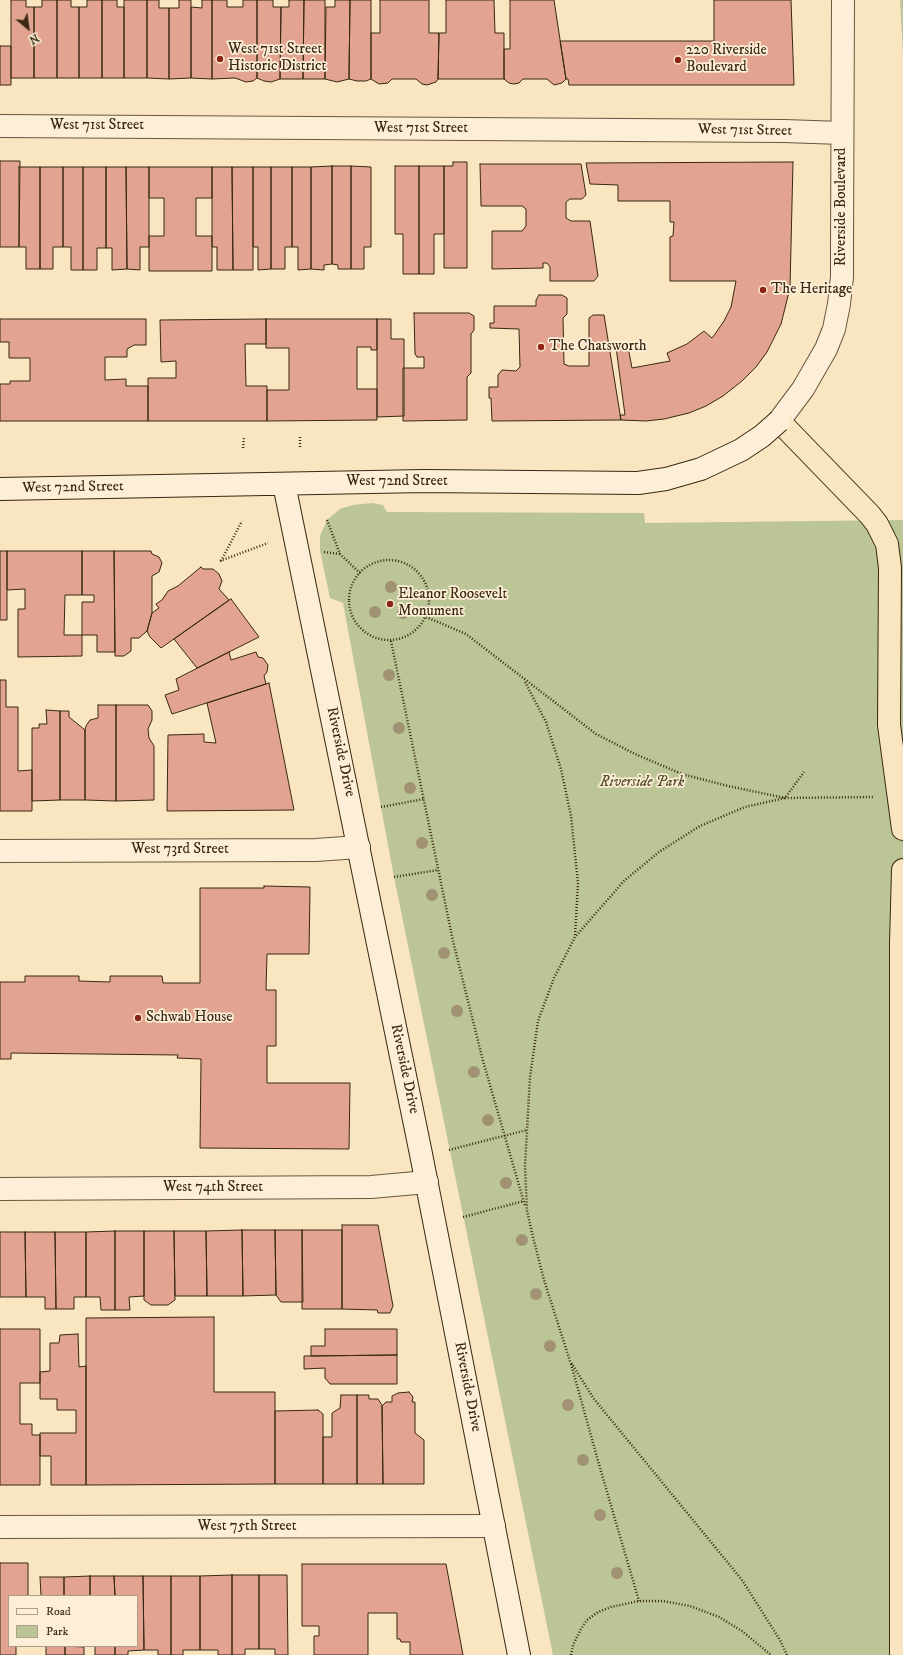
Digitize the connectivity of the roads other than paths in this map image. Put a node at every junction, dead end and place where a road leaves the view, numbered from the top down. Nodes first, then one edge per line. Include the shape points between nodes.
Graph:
1 (843, 0) edge
2 (0, 126) edge
3 (842, 133) junction
4 (779, 421) junction
5 (284, 484) junction
6 (0, 489) edge
7 (903, 829) edge
8 (359, 847) junction
9 (0, 851) edge
10 (903, 870) edge
11 (427, 1182) junction
12 (0, 1188) edge
13 (494, 1526) junction
14 (0, 1527) edge
15 (519, 1655) edge
16 (901, 1655) edge

1 - 3 street, Riverside Boulevard
2 - 3 street, West 71st Street
3 - 4 street, Riverside Boulevard via 842,277 834,329 815,370
4 - 5 street, West 72nd Street, bridge via 762,436 714,463 686,474 638,483
4 - 7 highway via 870,516 887,544 890,568 889,725
5 - 6 street, West 72nd Street
5 - 8 street, Riverside Drive
8 - 9 street, West 73rd Street via 316,850
8 - 11 street, Riverside Drive
10 - 16 highway
11 - 12 street, West 74th Street via 371,1187
11 - 13 street, Riverside Drive
13 - 14 street, West 75th Street
13 - 15 street, Riverside Drive

